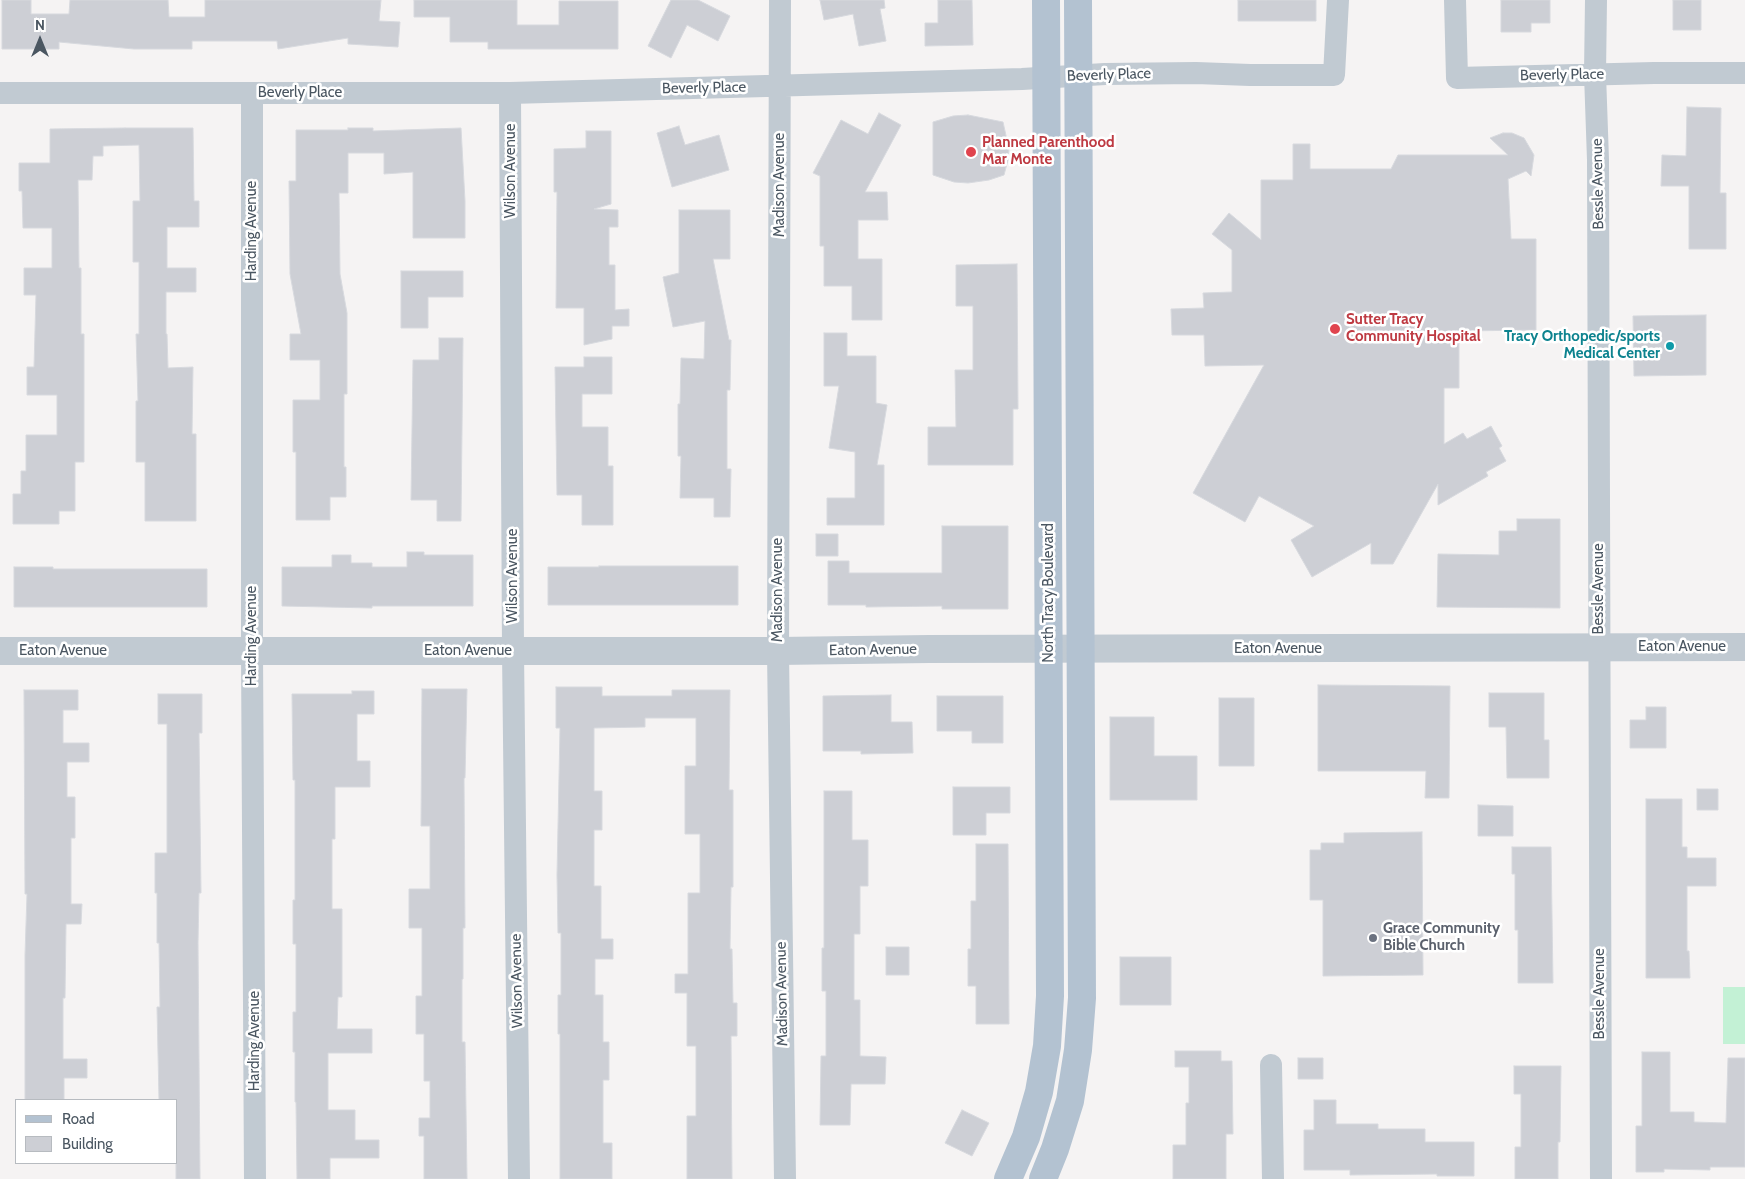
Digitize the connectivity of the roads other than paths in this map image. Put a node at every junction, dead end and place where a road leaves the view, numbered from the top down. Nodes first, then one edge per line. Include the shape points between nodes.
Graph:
1 (780, 0) edge
2 (1046, 0) edge
3 (1078, 0) edge
4 (1338, 0) edge
5 (1455, 0) edge
6 (1596, 0) edge
7 (1595, 74) junction
8 (1745, 74) edge
9 (1078, 76) junction
10 (1047, 78) junction
11 (780, 86) junction
12 (0, 93) edge
13 (252, 93) junction
14 (510, 93) junction
15 (1745, 646) edge
16 (1599, 648) junction
17 (1049, 649) junction
18 (1080, 649) junction
19 (0, 651) edge
20 (252, 651) junction
21 (513, 651) junction
22 (778, 651) junction
23 (1271, 1065) dead end
24 (255, 1179) edge
25 (519, 1179) edge
26 (785, 1179) edge
27 (1008, 1179) edge
28 (1044, 1179) edge
29 (1273, 1179) edge
30 (1601, 1179) edge

1 - 11 street, Madison Avenue
2 - 10 main road, North Tracy Boulevard
3 - 9 main road, North Tracy Boulevard
4 - 9 street, Beverly Place via 1334,75 1196,73
5 - 7 street, Beverly Place via 1457,78
6 - 7 street, Bessle Avenue
7 - 8 street, Beverly Place
7 - 16 street, Bessle Avenue
9 - 10 street, Beverly Place
9 - 18 main road, North Tracy Boulevard
10 - 11 street, Beverly Place
10 - 17 main road, North Tracy Boulevard
11 - 14 street, Beverly Place
11 - 22 street, Madison Avenue
12 - 13 street, Beverly Place
13 - 14 street, Beverly Place
13 - 20 street, Harding Avenue
14 - 21 street, Wilson Avenue
15 - 16 street, Eaton Avenue
16 - 18 street, Eaton Avenue
16 - 30 street, Bessle Avenue
17 - 18 street, Eaton Avenue
17 - 22 street, Eaton Avenue
17 - 27 main road, North Tracy Boulevard via 1049,1025 1044,1067 1032,1116
18 - 28 main road, North Tracy Boulevard via 1080,1028 1070,1101
19 - 20 street, Eaton Avenue
20 - 21 street, Eaton Avenue
20 - 24 street, Harding Avenue
21 - 22 street, Eaton Avenue
21 - 25 street, Wilson Avenue
22 - 26 street, Madison Avenue
23 - 29 street

